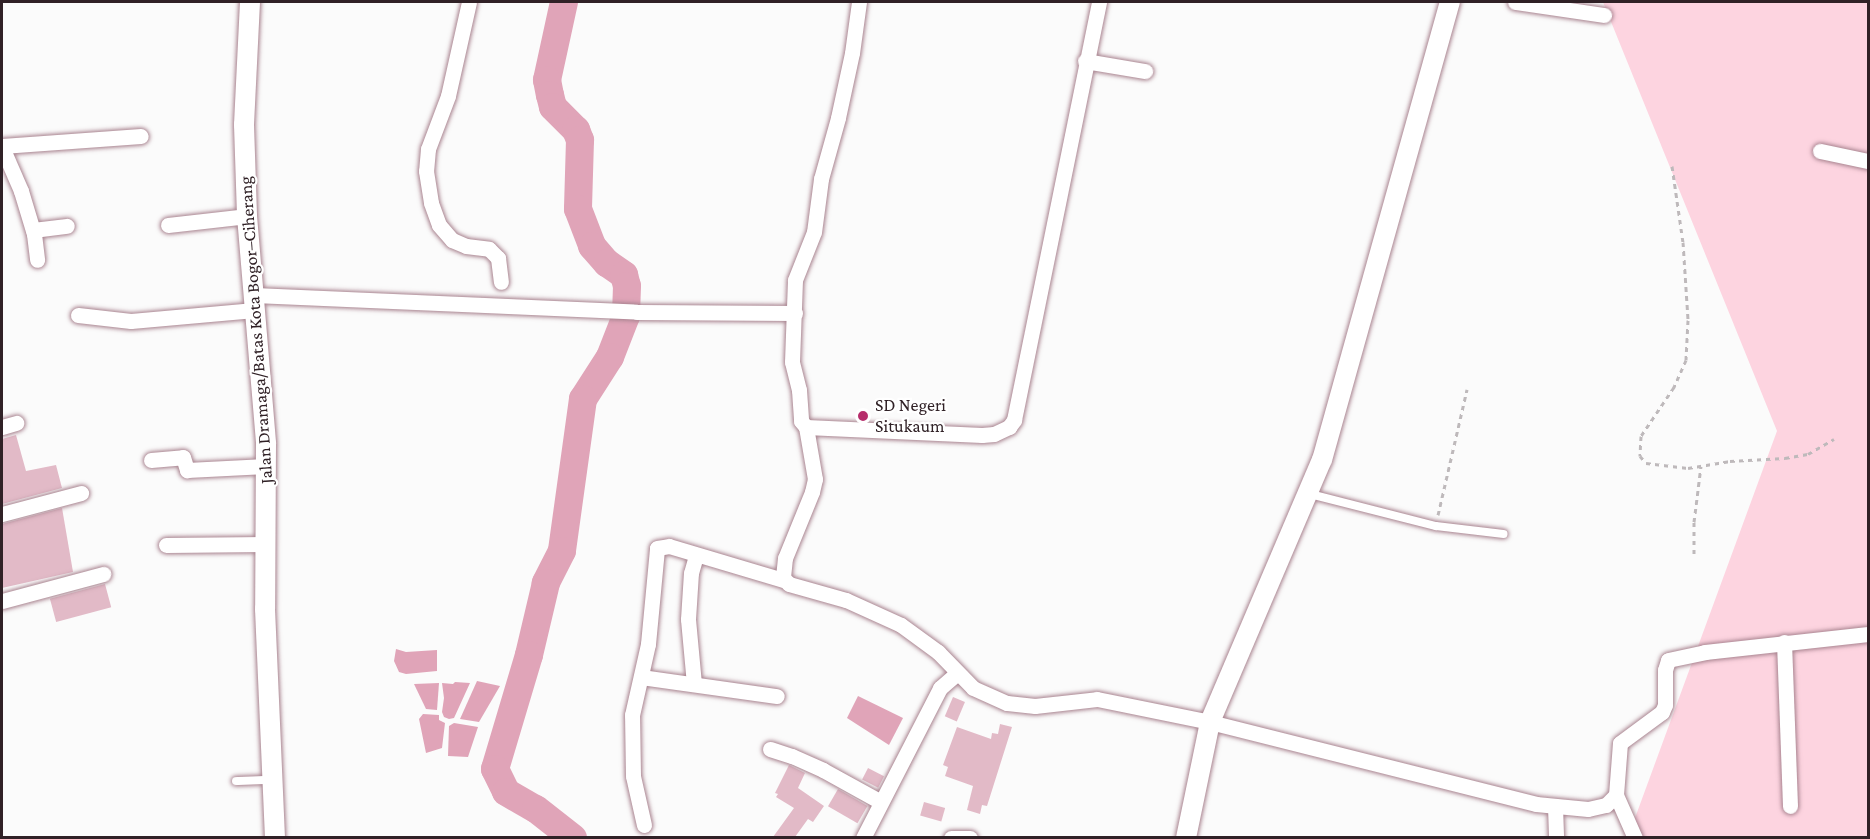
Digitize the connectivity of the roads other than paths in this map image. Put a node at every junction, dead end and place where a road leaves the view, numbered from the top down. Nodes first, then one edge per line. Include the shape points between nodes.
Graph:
1 (250, 2) edge
2 (469, 2) edge
3 (859, 2) edge
4 (1099, 2) edge
5 (1450, 2) edge
6 (1515, 2) edge
7 (1604, 15) dead end
8 (1085, 61) junction
9 (1145, 71) dead end
10 (141, 136) dead end
11 (2, 146) edge
12 (1820, 151) dead end
13 (1869, 161) edge
14 (247, 216) junction
15 (168, 225) dead end
16 (67, 226) dead end
17 (33, 230) junction
18 (38, 260) dead end
19 (501, 282) dead end
20 (255, 303) junction
21 (795, 314) junction
22 (78, 315) dead end
23 (806, 427) junction
24 (151, 460) dead end
25 (266, 466) junction
26 (81, 494) dead end
27 (1308, 494) junction
28 (2, 514) edge
29 (1504, 534) dead end
30 (266, 544) junction
31 (166, 545) dead end
32 (696, 555) junction
33 (103, 574) dead end
34 (783, 580) junction
35 (2, 601) edge
36 (1869, 634) edge
37 (1784, 642) junction
38 (956, 674) junction
39 (641, 677) junction
40 (694, 684) junction
41 (777, 696) dead end
42 (1210, 722) junction
43 (770, 749) dead end
44 (274, 780) junction
45 (236, 781) dead end
46 (1616, 795) junction
47 (881, 802) junction
48 (1555, 806) junction
49 (1790, 806) dead end
50 (644, 825) dead end
51 (275, 837) edge
52 (863, 837) edge
53 (951, 837) edge
54 (970, 837) edge
55 (1186, 837) edge
56 (1556, 837) edge
57 (1635, 837) edge

1 - 14 street, Jalan Dramaga/Batas Kota Bogor–Ciherang via 244,125
2 - 19 street via 448,96 428,149 426,171 431,203 440,225 452,240 489,249 498,258
3 - 21 street via 852,53 821,179 814,231 795,280
4 - 8 street
5 - 27 street via 1322,460
6 - 7 street
8 - 9 street
8 - 23 street via 1014,420 1009,427 982,435
10 - 11 street
11 - 17 street
12 - 13 street
14 - 15 street
14 - 20 street, Jalan Dramaga/Batas Kota Bogor–Ciherang
16 - 17 street
17 - 18 street
20 - 21 street
20 - 22 street via 131,321
20 - 25 street, Jalan Dramaga/Batas Kota Bogor–Ciherang
21 - 23 street via 792,362 801,421
23 - 34 street via 815,486 787,548
24 - 25 street via 183,457 187,470
25 - 30 street, Jalan Dramaga/Batas Kota Bogor–Ciherang
26 - 28 street
27 - 29 lane via 1436,526
27 - 42 street
30 - 31 street
30 - 44 street, Jalan Dramaga/Batas Kota Bogor–Ciherang via 265,609
32 - 34 street
32 - 39 street via 669,546 657,548 650,634
32 - 40 street via 688,619
33 - 35 street
34 - 38 street via 846,600 901,625 933,648
36 - 37 street
37 - 46 street via 1668,660 1662,712 1620,742
37 - 49 street
38 - 42 street via 973,688 1007,703 1035,706 1097,699
38 - 47 street via 940,688
39 - 40 street
39 - 50 street via 633,706 633,776
40 - 41 street
42 - 48 street
42 - 55 street
43 - 47 street via 823,770
44 - 45 lane
44 - 51 street, Jalan Dramaga/Batas Kota Bogor–Ciherang
46 - 48 street via 1612,802 1597,809
46 - 57 street
47 - 52 street
48 - 56 street
53 - 54 street

